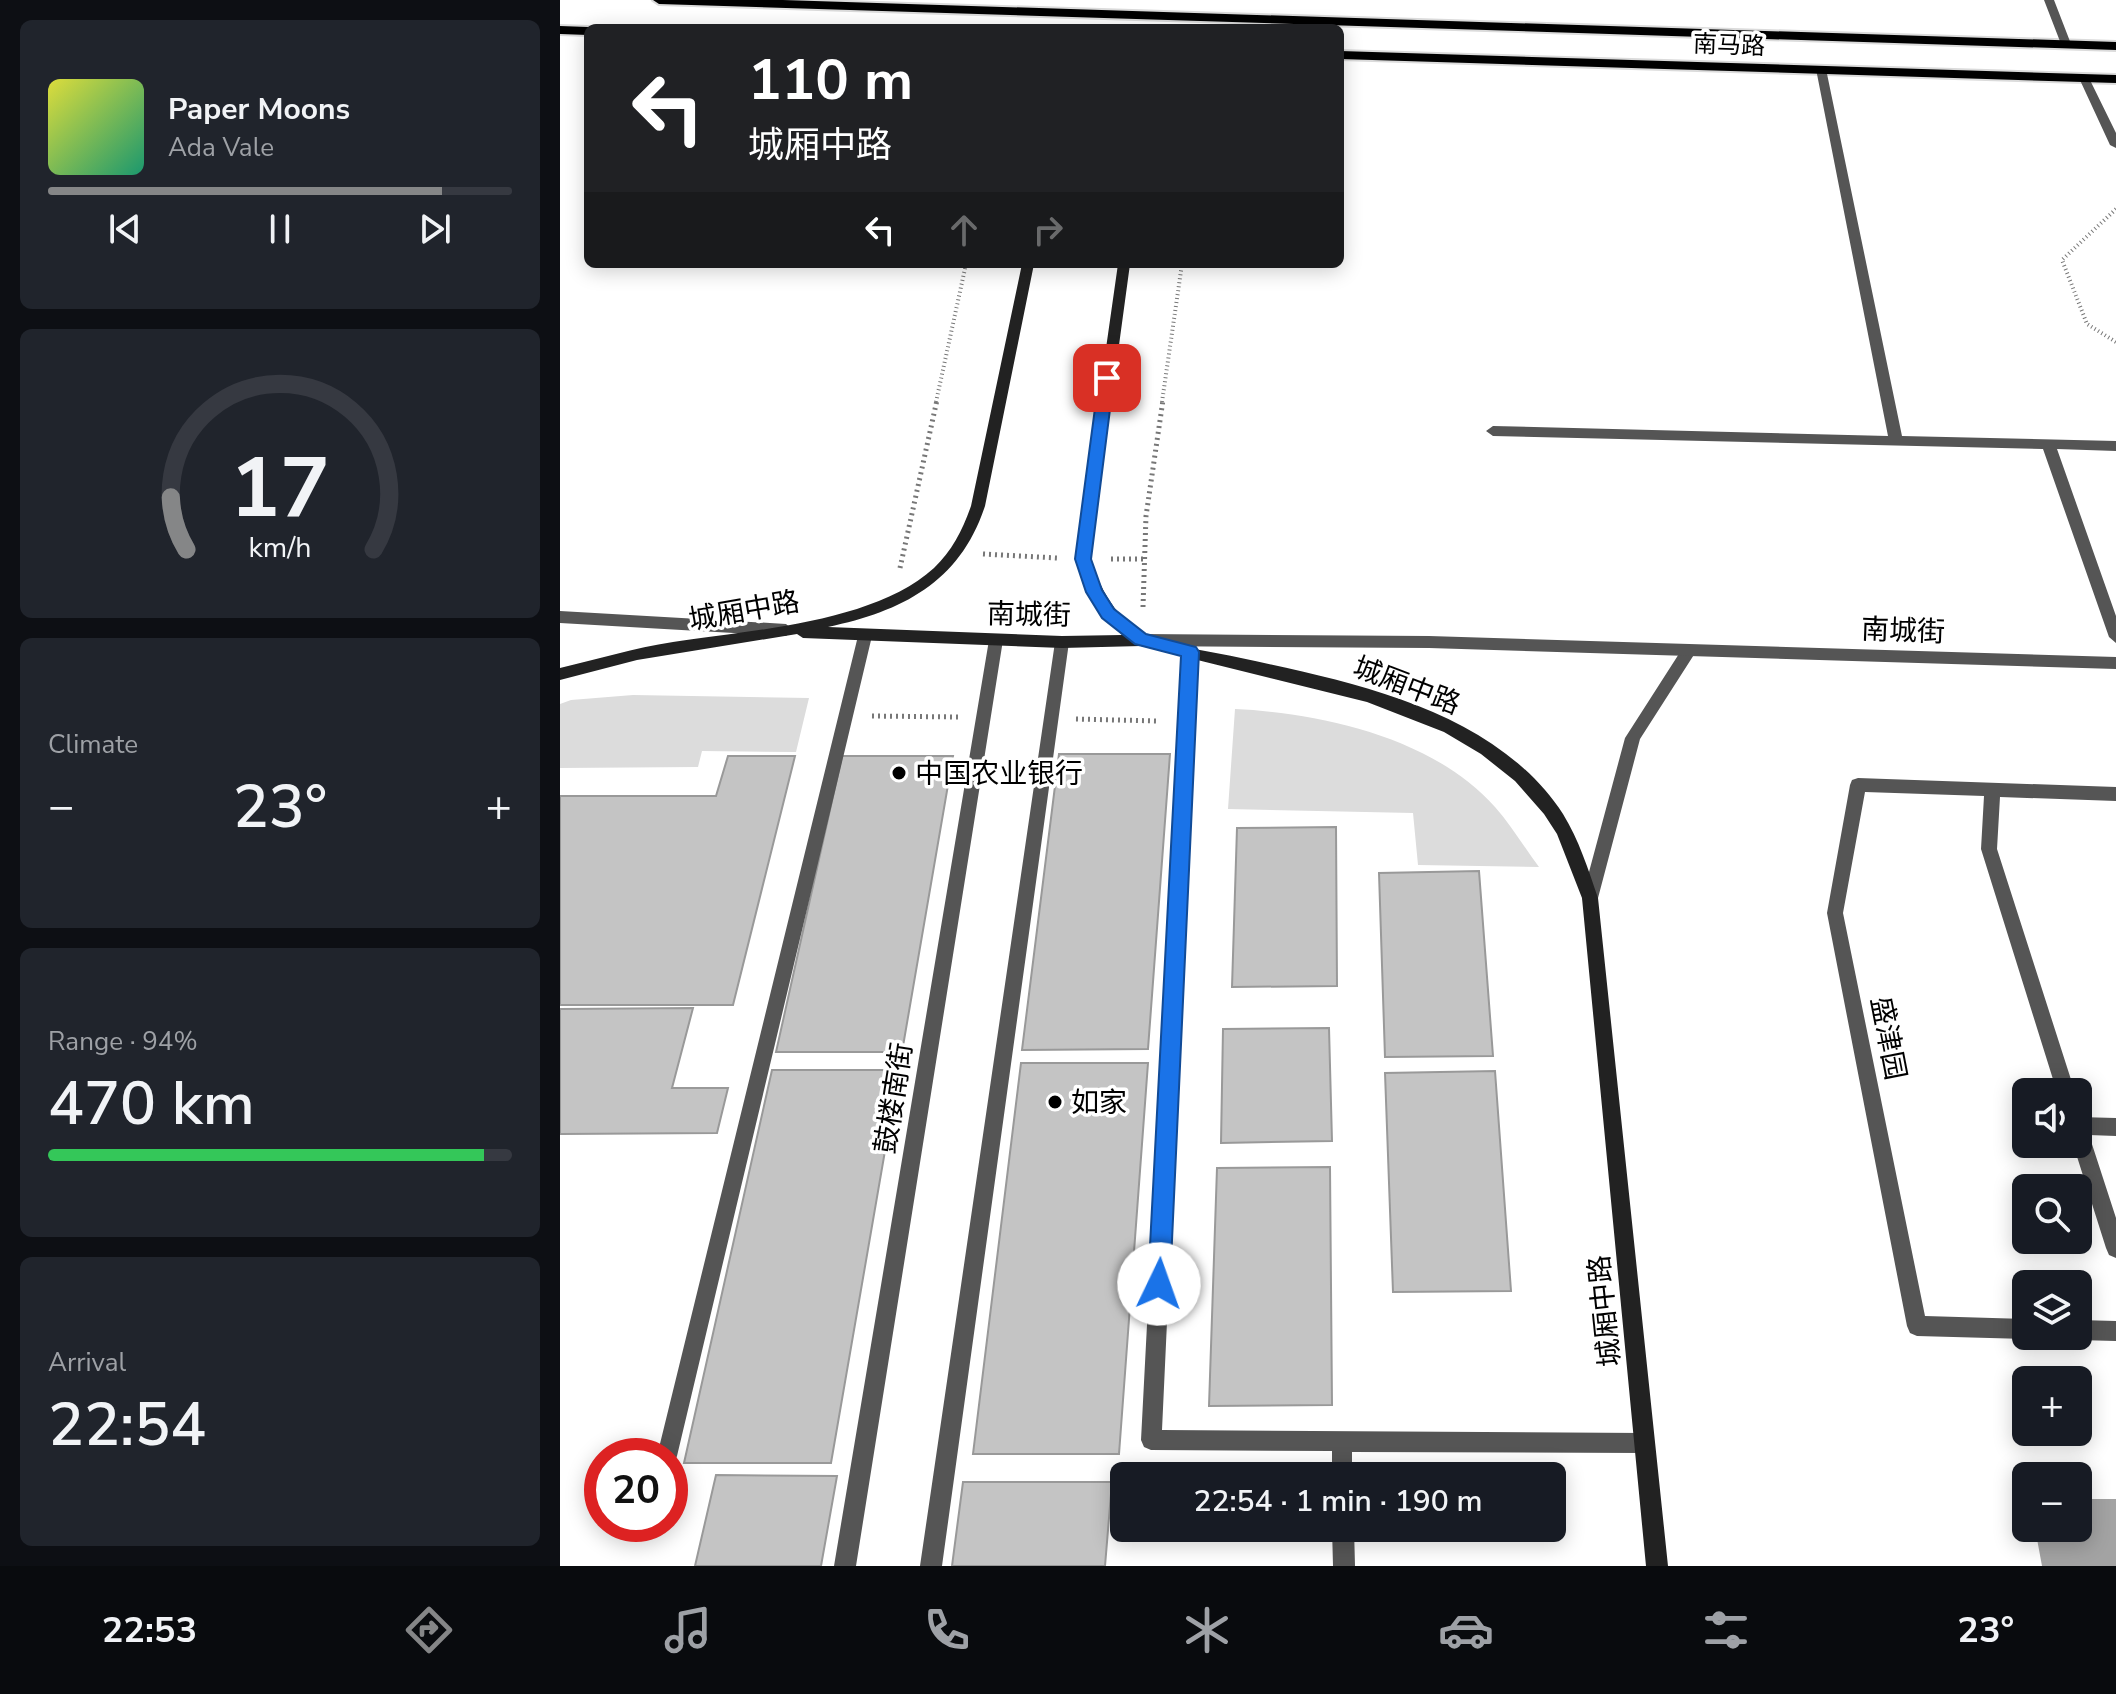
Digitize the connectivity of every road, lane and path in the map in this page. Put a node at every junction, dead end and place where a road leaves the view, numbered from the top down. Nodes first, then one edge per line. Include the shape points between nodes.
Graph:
1 (659, 0) edge
2 (1162, 0) edge
3 (2049, 0) edge
4 (1082, 14) edge
5 (1158, 22) edge
6 (1241, 24) edge
7 (1344, 27) edge
8 (560, 30) edge
9 (584, 31) edge
10 (2066, 44) junction
11 (2116, 46) edge
12 (1344, 55) edge
13 (1821, 69) junction
14 (2084, 78) junction
15 (2116, 79) edge
16 (2116, 145) edge
17 (2116, 209) edge
18 (965, 268) edge
19 (1027, 268) edge
20 (1123, 268) edge
21 (1181, 268) edge
22 (2116, 342) edge
23 (1493, 431) dead end
24 (1896, 440) junction
25 (2048, 444) junction
26 (2116, 446) edge
27 (905, 551) junction
28 (955, 553) junction
29 (1083, 559) junction
30 (1146, 559) junction
31 (884, 604) junction
32 (560, 617) edge
33 (788, 630) junction
34 (865, 636) junction
35 (2116, 637) edge
36 (996, 640) junction
37 (1141, 640) junction
38 (1062, 642) junction
39 (1689, 650) junction
40 (1190, 652) junction
41 (2116, 663) edge
42 (560, 674) edge
43 (846, 716) junction
44 (984, 717) junction
45 (1051, 718) junction
46 (1187, 721) junction
47 (1992, 790) junction
48 (2116, 794) edge
49 (1590, 898) junction
50 (2062, 1078) edge
51 (2092, 1127) edge
52 (2116, 1127) edge
53 (2088, 1158) edge
54 (2116, 1248) edge
55 (2012, 1329) edge
56 (2092, 1330) edge
57 (2116, 1331) edge
58 (671, 1438) edge
59 (1342, 1440) junction
60 (1643, 1443) junction
61 (1342, 1462) edge
62 (1343, 1542) edge
63 (845, 1566) edge
64 (931, 1566) edge
65 (1344, 1566) edge
66 (1657, 1566) edge

1 - 4 main road, 南马路
2 - 5 main road
3 - 10 street
4 - 5 main road, 南马路
5 - 6 main road, 南马路
7 - 10 main road, 南马路
8 - 9 main road
10 - 11 main road, 南马路
12 - 13 main road, 南马路
13 - 14 main road, 南马路
13 - 24 street
14 - 15 main road, 南马路
14 - 16 street
17 - 22 path via 2062,260 2087,324
18 - 27 path
19 - 28 main road, 城厢中路 via 978,506
20 - 29 main road, 城厢中路
21 - 30 path via 1146,516
23 - 24 street
24 - 25 street
25 - 26 street
25 - 35 street
27 - 28 path
27 - 31 path
28 - 29 path
28 - 31 main road, 城厢中路 via 936,574
29 - 30 path
29 - 37 main road, 城厢中路 via 1108,613
30 - 37 path
31 - 33 main road, 城厢中路
32 - 33 street, 南城街
33 - 34 main road, 南城街
33 - 42 main road, 城厢中路 via 636,654
34 - 36 main road, 南城街
34 - 43 street
36 - 38 main road, 南城街
36 - 44 street, 鼓楼南街
37 - 38 main road, 南城街
37 - 39 street, 南城街
37 - 40 main road, 城厢中路
38 - 45 street
39 - 41 street, 南城街
39 - 49 street via 1633,738
40 - 46 street
40 - 49 main road, 城厢中路 via 1347,687 1449,726 1517,773 1551,810 1573,848
43 - 44 path
43 - 58 street
44 - 63 street, 鼓楼南街
45 - 46 path
45 - 64 street
46 - 59 street via 1151,1440
47 - 48 street, 盛津园
47 - 50 street via 1989,849
47 - 55 street, 盛津园 via 1858,785 1835,913 1917,1326
49 - 60 main road, 城厢中路
51 - 52 street
53 - 54 street
56 - 57 street
59 - 60 street
59 - 61 street
60 - 66 main road, 城厢中路
62 - 65 street

